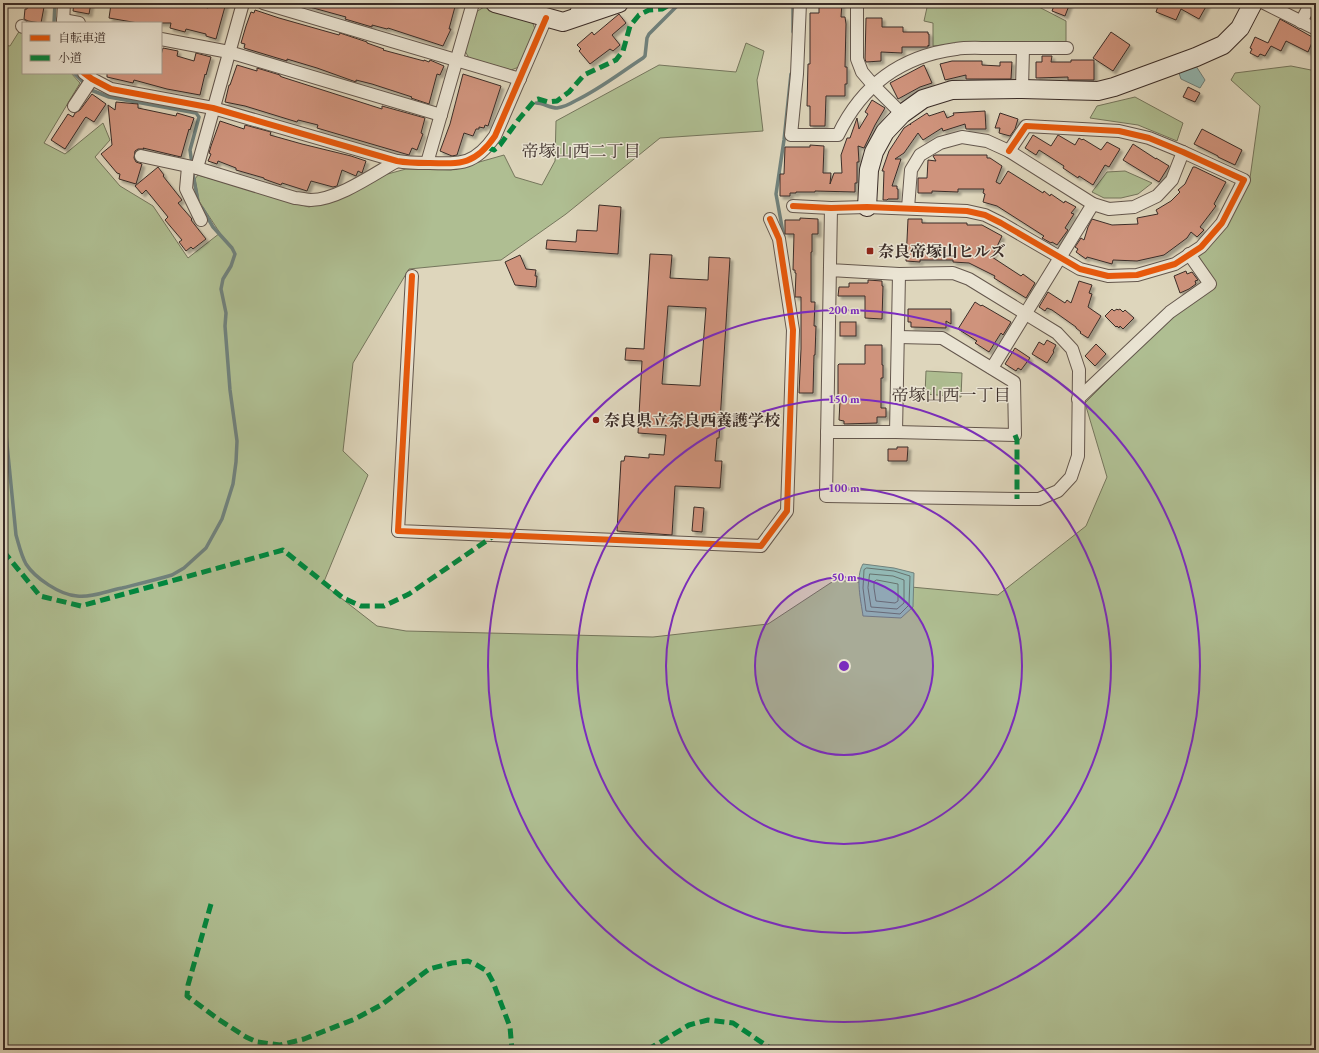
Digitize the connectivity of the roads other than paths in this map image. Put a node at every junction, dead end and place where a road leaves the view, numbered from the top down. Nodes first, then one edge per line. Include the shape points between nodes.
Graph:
1 (64, 3) edge
2 (243, 3) edge
3 (263, 3) edge
4 (473, 3) edge
5 (495, 3) edge
6 (619, 3) edge
7 (800, 3) edge
8 (857, 3) edge
9 (1253, 3) edge
10 (1264, 3) edge
11 (1311, 3) edge
12 (577, 11) edge
13 (546, 18) junction
14 (63, 21) edge
15 (1301, 22) junction
16 (1316, 30) edge
17 (162, 39) edge
18 (1023, 48) junction
19 (1067, 48) dead end
20 (229, 52) junction
21 (456, 60) junction
22 (88, 76) edge
23 (520, 79) junction
24 (874, 86) junction
25 (1022, 89) junction
26 (74, 106) dead end
27 (213, 108) junction
28 (902, 114) junction
29 (440, 115) junction
30 (1009, 151) junction
31 (1183, 152) junction
32 (141, 156) dead end
33 (397, 161) junction
34 (427, 163) junction
35 (192, 168) junction
36 (1093, 204) junction
37 (794, 206) dead end
38 (867, 207) junction
39 (831, 208) junction
40 (908, 208) junction
41 (201, 220) dead end
42 (770, 220) dead end
43 (1190, 254) junction
44 (1060, 258) junction
45 (830, 270) junction
46 (899, 274) junction
47 (412, 276) dead end
48 (1025, 313) junction
49 (898, 337) junction
50 (992, 368) junction
51 (1078, 399) junction
52 (827, 432) junction
53 (896, 432) junction

1 - 14 street
2 - 20 street
3 - 21 street
4 - 21 street
5 - 13 street
6 - 12 street
7 - 24 street via 791,135 838,135 863,95
8 - 24 street via 857,59 862,72
9 - 25 street via 1240,28 1223,45 1190,59 1098,91
10 - 15 street
11 - 15 street
12 - 13 street via 563,22
13 - 23 street
15 - 16 street
17 - 20 street
18 - 19 street
18 - 24 street via 957,48 923,56 895,69
18 - 25 street
20 - 27 street
20 - 29 street
21 - 23 street
21 - 29 street
22 - 26 street
22 - 27 street via 111,89
23 - 34 street via 496,136 487,147 466,161 450,164
24 - 28 street
25 - 28 street via 952,90 923,99
27 - 33 street
27 - 35 street
28 - 38 street via 885,132 874,152 869,170
29 - 34 street
30 - 31 street via 1026,126 1119,131 1149,138
30 - 36 street
30 - 40 street via 987,141 962,137 940,143 920,155 911,170
31 - 36 street via 1172,180 1157,196 1134,207 1109,209
31 - 43 street via 1244,180 1222,223 1202,247
32 - 35 street
33 - 34 street
33 - 35 street via 340,193 311,200 295,198
35 - 41 street via 186,189
36 - 44 street
37 - 39 street
38 - 39 street
38 - 40 street
39 - 45 street
40 - 44 street via 967,211 984,215
42 - 47 street via 779,239 793,330 787,511 761,546 398,531
43 - 44 street via 1175,264 1137,275 1108,276 1080,269
43 - 51 street via 1210,284 1170,312
44 - 48 street
45 - 46 street
45 - 52 street
46 - 48 street via 953,274 969,279
46 - 49 street
48 - 50 street
48 - 51 street via 1057,333 1072,349 1079,370
49 - 50 street via 942,338
49 - 53 street
50 - 53 street via 1014,382 1015,435
51 - 52 street via 1078,456 1071,477 1058,491 1039,499 826,496
52 - 53 street

